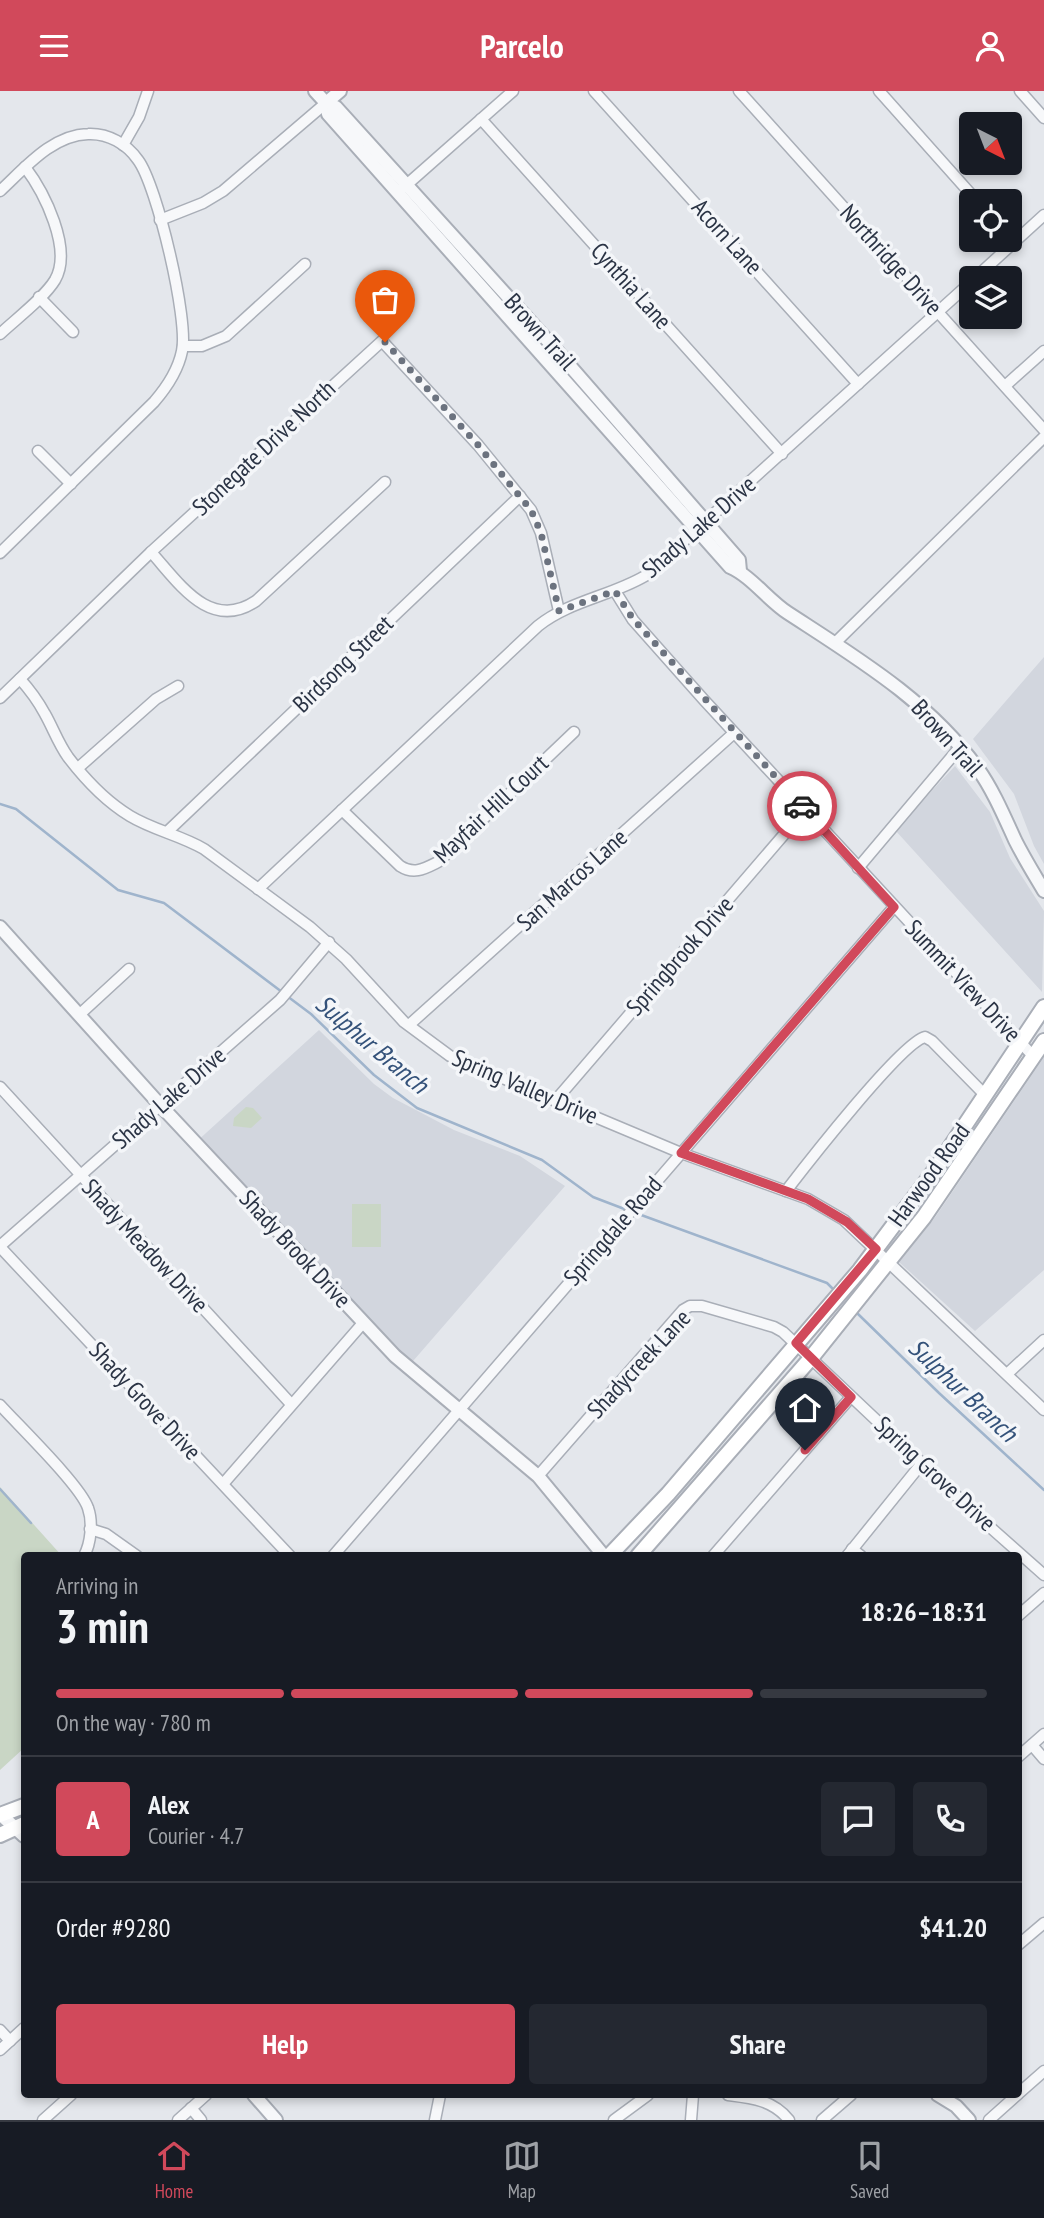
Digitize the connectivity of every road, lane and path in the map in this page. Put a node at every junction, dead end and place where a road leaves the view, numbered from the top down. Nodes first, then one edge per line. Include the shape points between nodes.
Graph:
1 (148, 91) edge
2 (315, 91) edge
3 (340, 91) edge
4 (513, 91) edge
5 (594, 91) edge
6 (739, 91) edge
7 (879, 91) edge
8 (1020, 91) edge
9 (326, 103) junction
10 (1044, 118) edge
11 (481, 119) junction
12 (123, 145) junction
13 (25, 167) junction
14 (402, 188) junction
15 (966, 189) edge
16 (0, 191) edge
17 (1044, 215) edge
18 (160, 219) junction
19 (1022, 232) edge
20 (1000, 252) edge
21 (305, 264) dead end
22 (987, 266) edge
23 (959, 293) edge
24 (39, 297) junction
25 (938, 313) junction
26 (73, 332) dead end
27 (0, 334) edge
28 (183, 347) junction
29 (557, 351) junction
30 (1044, 351) edge
31 (546, 361) junction
32 (858, 384) junction
33 (1005, 387) junction
34 (1044, 430) edge
35 (1044, 437) edge
36 (38, 451) dead end
37 (782, 454) junction
38 (385, 482) dead end
39 (71, 484) junction
40 (520, 496) junction
41 (701, 527) junction
42 (151, 552) junction
43 (0, 553) edge
44 (615, 591) junction
45 (559, 611) junction
46 (835, 643) junction
47 (20, 679) junction
48 (178, 686) dead end
49 (0, 698) edge
50 (574, 732) dead end
51 (734, 733) junction
52 (960, 747) junction
53 (78, 768) junction
54 (342, 810) junction
55 (805, 810) junction
56 (167, 831) junction
57 (858, 868) junction
58 (258, 889) junction
59 (1044, 891) edge
60 (894, 907) junction
61 (0, 927) edge
62 (329, 942) junction
63 (129, 969) dead end
64 (1044, 1007) edge
65 (79, 1015) junction
66 (409, 1025) junction
67 (1044, 1041) edge
68 (1021, 1042) junction
69 (1034, 1056) junction
70 (0, 1087) edge
71 (986, 1096) junction
72 (555, 1101) junction
73 (161, 1106) junction
74 (681, 1153) junction
75 (79, 1176) junction
76 (786, 1191) junction
77 (0, 1246) edge
78 (876, 1249) junction
79 (889, 1261) junction
80 (363, 1323) junction
81 (1044, 1340) edge
82 (796, 1343) junction
83 (811, 1358) junction
84 (1007, 1374) junction
85 (851, 1397) junction
86 (291, 1404) junction
87 (0, 1405) edge
88 (458, 1409) junction
89 (1044, 1410) edge
90 (922, 1463) junction
91 (538, 1476) junction
92 (223, 1485) junction
93 (90, 1529) junction
94 (86, 1552) edge
95 (131, 1552) edge
96 (286, 1552) edge
97 (336, 1552) edge
98 (603, 1552) edge
99 (610, 1552) edge
100 (641, 1552) edge
101 (716, 1552) edge
102 (854, 1552) edge
103 (1020, 1552) edge
104 (1022, 1554) edge
105 (1044, 1574) edge
106 (1044, 1593) edge
107 (1022, 1612) edge
108 (1044, 1734) edge
109 (1032, 1745) junction
110 (1022, 1754) edge
111 (1044, 1759) edge
112 (21, 1807) edge
113 (0, 1815) edge
114 (21, 1828) edge
115 (21, 1829) edge
116 (0, 1835) edge
117 (1044, 1923) edge
118 (1022, 1942) edge
119 (0, 2030) edge
120 (21, 2031) edge
121 (10, 2041) junction
122 (0, 2050) edge
123 (1044, 2071) edge
124 (1022, 2090) edge
125 (68, 2098) edge
126 (203, 2098) edge
127 (257, 2098) edge
128 (439, 2098) edge
129 (644, 2098) edge
130 (693, 2098) edge
131 (744, 2098) edge
132 (848, 2098) edge
133 (943, 2098) edge
134 (1014, 2098) edge
135 (191, 2108) junction
136 (43, 2120) edge
137 (178, 2120) edge
138 (201, 2120) edge
139 (276, 2120) edge
140 (435, 2120) edge
141 (614, 2120) edge
142 (691, 2120) edge
143 (789, 2120) edge
144 (822, 2120) edge
145 (969, 2120) edge
146 (989, 2120) edge

1 - 12 street
2 - 9 street, Brown Trail
3 - 9 street
4 - 11 street
5 - 32 street, Acorn Lane
6 - 25 street, Northridge Drive
7 - 15 street
8 - 10 street
9 - 14 street, Brown Trail via 328,114
9 - 18 street via 223,191
11 - 14 street
11 - 37 street, Cynthia Lane
12 - 13 street via 102,135 86,134 57,142
12 - 18 street via 141,165
13 - 16 street
13 - 24 street via 48,203 59,246 56,277
14 - 29 street, Brown Trail
14 - 31 street, Brown Trail
17 - 19 street
18 - 28 street via 180,304
20 - 22 street
21 - 28 street via 226,336 202,347
23 - 25 street, Shady Lake Drive
24 - 26 street
24 - 27 street
25 - 32 street, Shady Lake Drive
25 - 33 street, Northridge Drive
28 - 39 street via 166,389
29 - 31 street
29 - 41 street, Brown Trail
30 - 33 street
31 - 41 street, Brown Trail
32 - 37 street, Shady Lake Drive
33 - 34 street, Northridge Drive
35 - 46 street
36 - 39 street
37 - 41 street, Shady Lake Drive
38 - 42 street via 257,601 241,609 204,606
39 - 43 street
40 - 42 street, Stonegate Drive North via 383,341
40 - 45 street, Stonegate Drive North via 541,533
40 - 56 street, Birdsong Street
41 - 44 street, Shady Lake Drive via 645,576
41 - 46 street, Brown Trail via 730,568
42 - 47 street, Stonegate Drive North
44 - 45 street, Shady Lake Drive
44 - 51 street, Summit View Drive via 633,619
45 - 54 street, Shady Lake Drive
46 - 52 street, Brown Trail via 907,694
47 - 49 street, Stonegate Drive North
47 - 53 street, Spring Valley Drive
48 - 53 street via 156,699
50 - 54 street, Mayfair Hill Court via 438,862 424,870 412,872 400,866
51 - 55 street, Summit View Drive
51 - 66 street, San Marcos Lane
52 - 57 street
52 - 59 street, Brown Trail via 989,786
53 - 56 street, Spring Valley Drive via 129,816
54 - 58 street, Shady Lake Drive
55 - 57 street, Summit View Drive
55 - 72 street, Springbrook Drive
56 - 58 street, Spring Valley Drive via 204,849
57 - 60 street, Summit View Drive
58 - 62 street, Spring Valley Drive
60 - 68 street, Summit View Drive
60 - 74 street, Springdale Road
61 - 65 street, Shady Brook Drive
62 - 66 street, Spring Valley Drive
62 - 73 street, Shady Lake Drive via 280,1000
63 - 65 street
64 - 68 main road, Harwood Road
65 - 73 street, Shady Brook Drive
66 - 72 street, Spring Valley Drive via 450,1056
67 - 69 main road, Harwood Road
68 - 69 street, Summit View Drive
68 - 71 main road, Harwood Road
69 - 79 main road, Harwood Road
70 - 75 street, Shady Meadow Drive
71 - 76 street via 932,1041 917,1038
71 - 78 main road, Harwood Road
72 - 74 street, Spring Valley Drive
73 - 75 street, Shady Lake Drive
73 - 80 street, Shady Brook Drive
74 - 76 street, Spring Valley Drive
74 - 88 street, Springdale Road
75 - 77 street, Shady Lake Drive
75 - 86 street, Shady Meadow Drive
76 - 78 street, Spring Valley Drive via 847,1222
77 - 92 street, Shady Grove Drive
78 - 79 street, Spring Valley Drive
78 - 82 main road, Harwood Road
79 - 83 main road, Harwood Road
79 - 84 street, Spring Valley Drive
80 - 86 street
80 - 88 street, Shady Brook Drive via 407,1368
81 - 84 street
82 - 83 street, Spring Grove Drive
82 - 91 street, Shadycreek Lane via 774,1327 690,1306
82 - 99 main road, Harwood Road via 668,1495
83 - 85 street, Spring Grove Drive
83 - 100 main road, Harwood Road
84 - 89 street, Spring Valley Drive
85 - 90 street, Spring Grove Drive
85 - 101 street
86 - 92 street
87 - 93 street via 82,1496
88 - 91 street, Shady Brook Drive
88 - 97 street, Springdale Road
90 - 102 street
90 - 103 street, Spring Grove Drive
91 - 98 street, Shady Brook Drive
92 - 96 street, Shady Grove Drive
93 - 94 street
93 - 95 street
104 - 105 street, Spring Grove Drive
106 - 107 street
108 - 109 street
109 - 110 street
109 - 111 street
112 - 113 main road
113 - 114 street
115 - 116 main road
117 - 118 street
119 - 121 street
120 - 121 street
121 - 122 street
123 - 124 street
125 - 136 street
126 - 135 street
127 - 139 street
128 - 140 street
129 - 141 street
130 - 142 street
131 - 143 street via 766,2102
132 - 144 street
133 - 145 street
134 - 146 street
135 - 137 street
135 - 138 street

